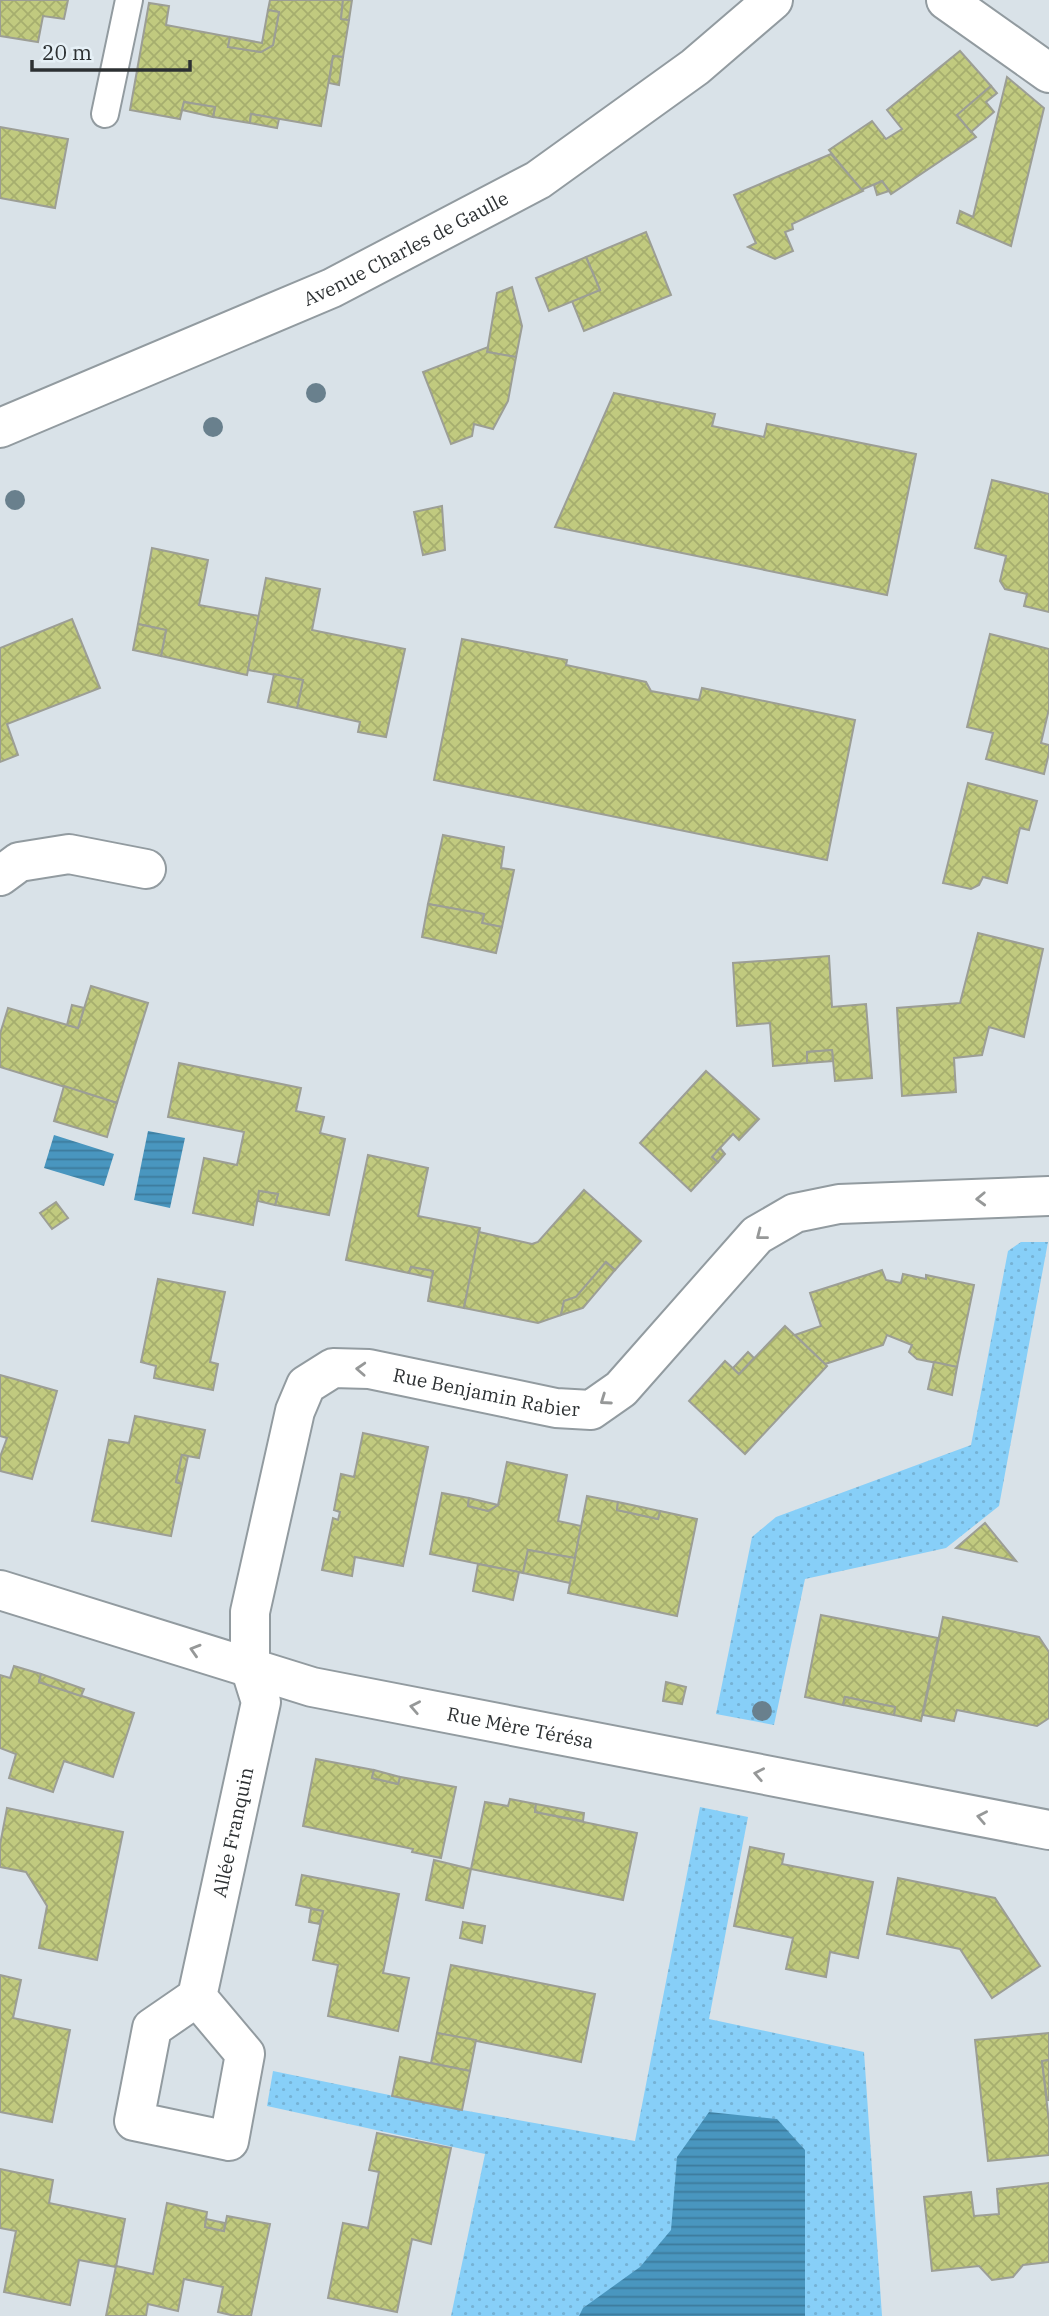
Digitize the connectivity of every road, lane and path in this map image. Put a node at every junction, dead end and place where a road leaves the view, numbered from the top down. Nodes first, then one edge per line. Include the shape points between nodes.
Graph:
1 (128, 0) edge
2 (774, 0) edge
3 (946, 0) edge
4 (1049, 73) edge
5 (105, 114) dead end
6 (0, 428) edge
7 (146, 869) dead end
8 (0, 876) edge
9 (1049, 1196) edge
10 (0, 1590) edge
11 (250, 1667) junction
12 (1049, 1830) edge
13 (197, 1997) dead end

1 - 5 lane
2 - 6 street, Avenue Charles de Gaulle via 695,67 538,180 332,288
3 - 4 street
7 - 8 street via 69,855 19,862
9 -> 11 street, Rue Benjamin Rabier via 839,1204 794,1213 757,1236 621,1388 591,1410 556,1408 369,1369 334,1368 315,1379 306,1385 295,1410 250,1612
11 -> 10 street, Rue Mère Térésa
12 -> 11 street, Rue Mère Térésa via 312,1687
11 - 13 street, Allée Franquin via 261,1702

